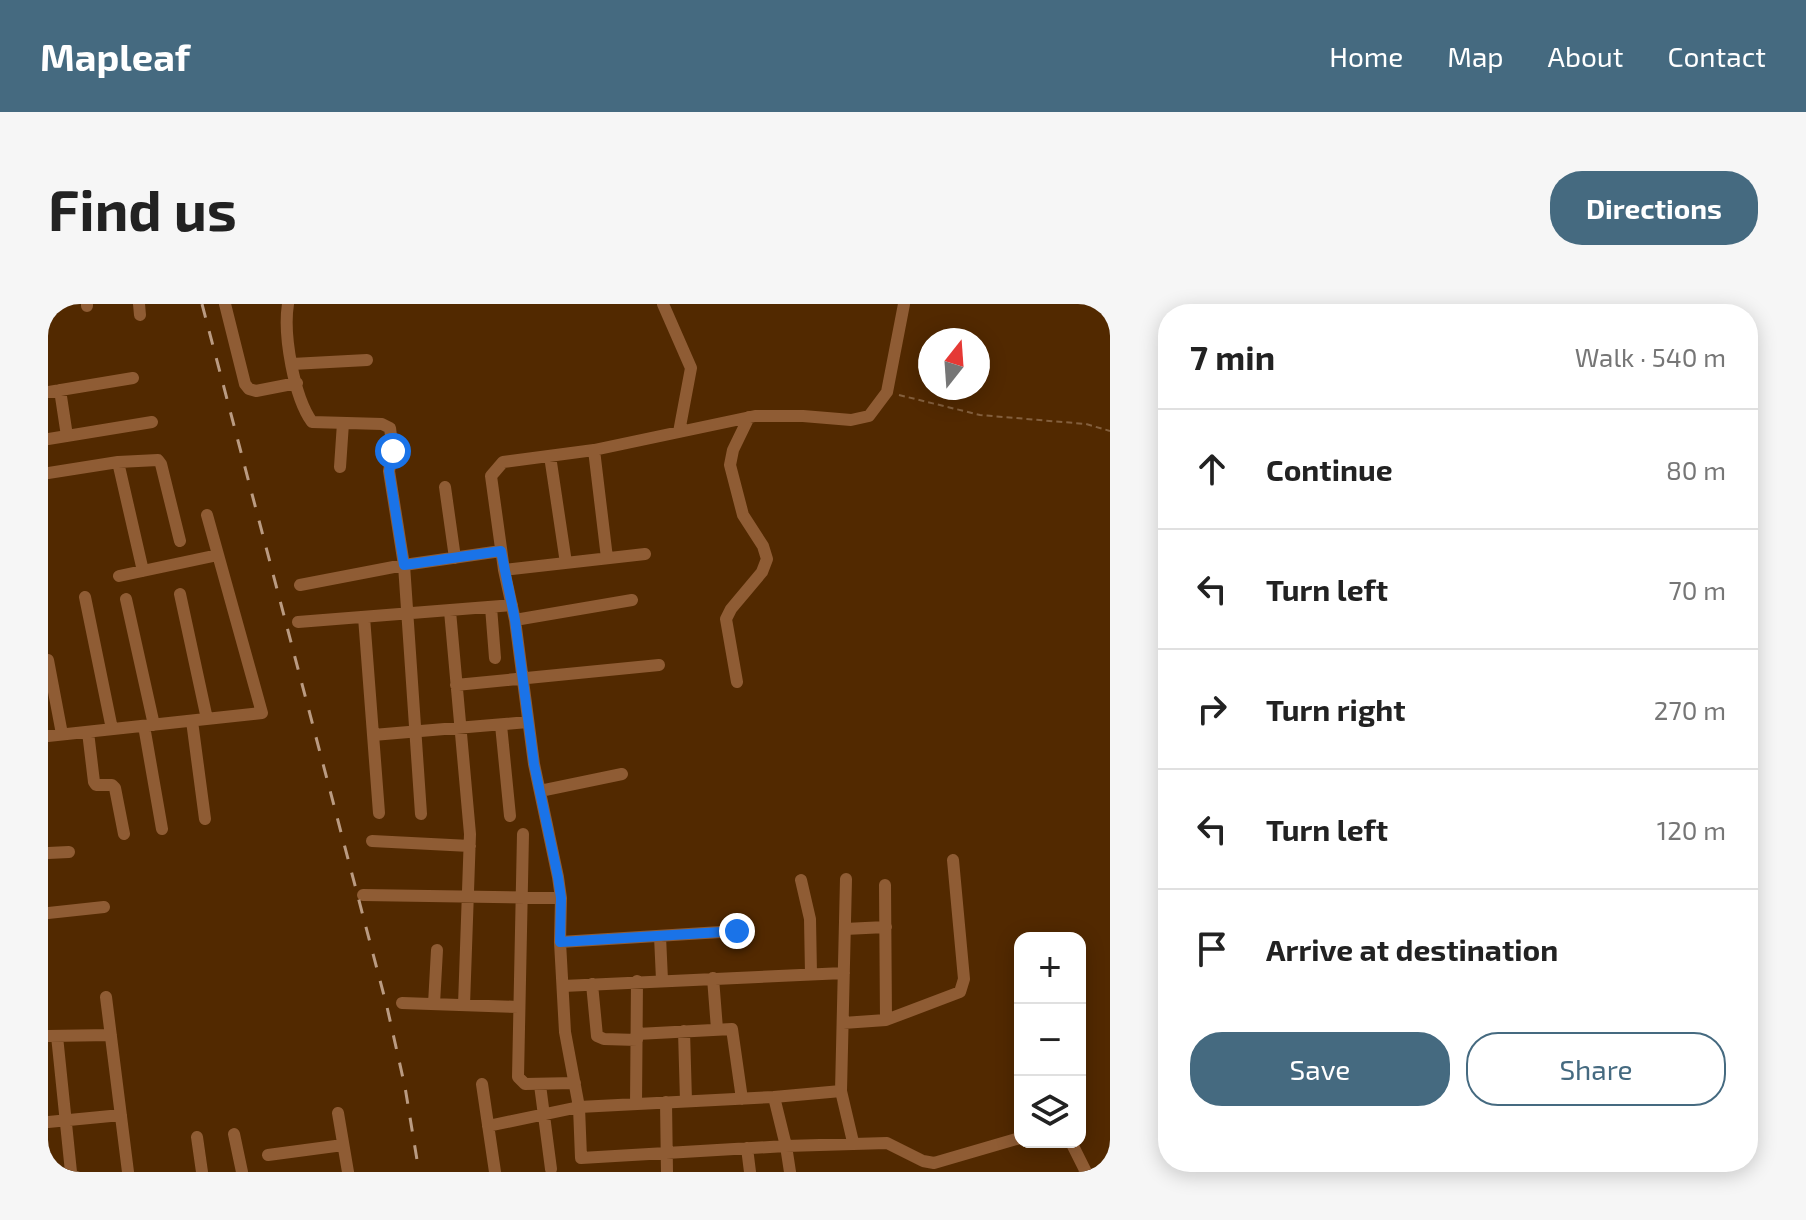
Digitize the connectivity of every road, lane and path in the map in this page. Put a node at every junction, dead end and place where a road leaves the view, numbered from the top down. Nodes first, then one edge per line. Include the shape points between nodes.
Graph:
1 (225, 304) edge
2 (288, 304) edge
3 (663, 304) edge
4 (904, 304) edge
5 (367, 360) dead end
6 (292, 364) junction
7 (133, 378) dead end
8 (297, 383) junction
9 (54, 391) edge
10 (887, 392) junction
11 (749, 417) junction
12 (152, 422) dead end
13 (343, 423) junction
14 (1110, 431) edge
15 (679, 432) junction
16 (67, 436) junction
17 (48, 439) edge
18 (594, 450) junction
19 (550, 456) junction
20 (118, 462) junction
21 (340, 467) dead end
22 (48, 473) edge
23 (445, 487) dead end
24 (207, 515) dead end
25 (180, 541) dead end
26 (501, 551) junction
27 (645, 554) dead end
28 (218, 555) junction
29 (455, 558) junction
30 (607, 558) junction
31 (566, 563) junction
32 (404, 565) junction
33 (504, 570) junction
34 (143, 571) junction
35 (119, 576) dead end
36 (300, 585) dead end
37 (180, 594) dead end
38 (85, 597) dead end
39 (126, 599) dead end
40 (632, 600) dead end
41 (512, 605) junction
42 (491, 607) junction
43 (450, 611) junction
44 (407, 614) junction
45 (364, 617) junction
46 (515, 620) junction
47 (298, 622) dead end
48 (495, 658) dead end
49 (48, 660) edge
50 (659, 665) dead end
51 (521, 680) junction
52 (737, 682) dead end
53 (456, 685) junction
54 (207, 719) junction
55 (192, 721) junction
56 (528, 722) junction
57 (149, 725) junction
58 (501, 725) junction
59 (459, 728) junction
60 (112, 729) junction
61 (88, 732) junction
62 (416, 732) junction
63 (62, 734) junction
64 (373, 735) junction
65 (48, 736) edge
66 (622, 774) dead end
67 (540, 791) junction
68 (379, 813) dead end
69 (421, 814) dead end
70 (510, 816) dead end
71 (205, 819) dead end
72 (162, 829) dead end
73 (124, 834) dead end
74 (523, 834) dead end
75 (372, 841) dead end
76 (470, 846) junction
77 (69, 852) dead end
78 (48, 853) edge
79 (953, 860) dead end
80 (846, 879) dead end
81 (801, 880) dead end
82 (885, 885) dead end
83 (363, 895) dead end
84 (467, 897) junction
85 (522, 898) junction
86 (561, 898) junction
87 (104, 907) dead end
88 (48, 913) edge
89 (886, 927) junction
90 (845, 929) junction
91 (737, 931) dead end
92 (660, 936) junction
93 (560, 942) junction
94 (437, 950) dead end
95 (844, 973) junction
96 (811, 974) junction
97 (713, 978) junction
98 (662, 980) junction
99 (637, 981) junction
100 (592, 984) junction
101 (563, 986) junction
102 (106, 997) dead end
103 (402, 1003) dead end
104 (434, 1004) junction
105 (464, 1005) junction
106 (519, 1007) junction
107 (886, 1020) junction
108 (843, 1023) junction
109 (717, 1029) junction
110 (684, 1031) junction
111 (111, 1035) junction
112 (52, 1036) edge
113 (637, 1037) junction
114 (575, 1083) junction
115 (482, 1084) dead end
116 (540, 1085) junction
117 (841, 1091) junction
118 (774, 1097) junction
119 (742, 1099) junction
120 (686, 1101) junction
121 (666, 1102) junction
122 (636, 1104) junction
123 (579, 1107) junction
124 (338, 1113) dead end
125 (121, 1115) junction
126 (543, 1115) junction
127 (66, 1120) junction
128 (48, 1122) edge
129 (488, 1126) junction
130 (234, 1134) dead end
131 (197, 1137) dead end
132 (1014, 1140) edge
133 (853, 1142) junction
134 (343, 1145) junction
135 (786, 1146) junction
136 (747, 1148) junction
137 (1074, 1148) edge
138 (666, 1153) junction
139 (268, 1155) dead end
140 (551, 1169) dead end
141 (71, 1172) edge
142 (128, 1172) edge
143 (202, 1172) edge
144 (242, 1172) edge
145 (348, 1172) edge
146 (495, 1172) edge
147 (667, 1172) edge
148 (750, 1172) edge
149 (790, 1172) edge
150 (1086, 1172) edge

1 - 8 street via 249,389
2 - 6 street
3 - 15 street via 691,368
4 - 10 street
5 - 6 street
6 - 8 street
7 - 9 street
8 - 13 street via 312,422
9 - 16 street
10 - 11 street via 869,416 851,420
10 - 14 path via 980,415 1086,424
11 - 15 street
11 - 52 street via 730,465 743,515 767,559 726,619
12 - 16 street
13 - 21 street
13 - 32 street via 390,428 389,471
15 - 18 street
16 - 17 street
18 - 19 street
18 - 30 street
19 - 26 street via 503,462 491,476
19 - 31 street
20 - 22 street
20 - 25 street via 160,462
20 - 34 street
23 - 29 street
24 - 28 street
26 - 29 street
26 - 33 street
27 - 30 street
28 - 34 street
28 - 54 street via 262,713
29 - 32 street
30 - 31 street
31 - 33 street
32 - 36 street
32 - 44 street
33 - 41 street
34 - 35 street
37 - 54 street
38 - 60 street
39 - 57 street
40 - 46 street
41 - 42 street
41 - 46 street
42 - 43 street
42 - 48 street
43 - 44 street
43 - 53 street
44 - 45 street
44 - 62 street
45 - 47 street
45 - 64 street
46 - 51 street
49 - 63 street
50 - 51 street
51 - 53 street
51 - 56 street
53 - 59 street
54 - 55 street
55 - 57 street
55 - 71 street
56 - 58 street
56 - 67 street
57 - 60 street
57 - 72 street
58 - 59 street
58 - 70 street
59 - 62 street
59 - 76 street
60 - 61 street
61 - 63 street
61 - 73 street via 94,782 115,788
62 - 64 street
62 - 69 street
63 - 65 street
64 - 68 street
66 - 67 street
67 - 86 street
74 - 85 street
75 - 76 street
76 - 84 street
77 - 78 street
79 - 107 street via 963,986 954,995
80 - 90 street
81 - 96 street via 810,919
82 - 89 street
83 - 84 street
84 - 85 street
84 - 105 street
85 - 86 street
85 - 106 street
86 - 93 street
87 - 88 street
89 - 90 street
89 - 107 street
90 - 95 street
91 - 92 street
92 - 93 street
92 - 98 street
93 - 101 street
94 - 104 street
95 - 96 street
95 - 108 street
96 - 97 street
97 - 98 street
97 - 109 street
98 - 99 street
99 - 100 street
99 - 113 street
100 - 101 street
100 - 113 street via 597,1036
101 - 114 street
102 - 111 street
103 - 104 street
104 - 105 street
105 - 106 street
106 - 116 street via 518,1077 525,1084
107 - 108 street
108 - 117 street
109 - 110 street
109 - 119 street via 733,1032
110 - 113 street
110 - 120 street
111 - 112 street
111 - 125 street
112 - 127 street
113 - 122 street
114 - 116 street
114 - 123 street
115 - 129 street
116 - 126 street
117 - 118 street
117 - 133 street
118 - 119 street
118 - 135 street
119 - 120 street
120 - 121 street
121 - 122 street
121 - 138 street
122 - 123 street
123 - 126 street
123 - 138 street via 581,1158
124 - 134 street
125 - 127 street
125 - 142 street
126 - 129 street
126 - 140 street
127 - 128 street
127 - 141 street
129 - 146 street
130 - 144 street
131 - 143 street
132 - 133 street via 934,1163 890,1144
133 - 135 street
134 - 139 street
134 - 145 street
135 - 136 street
135 - 149 street
136 - 138 street
136 - 148 street
137 - 150 street
138 - 147 street

